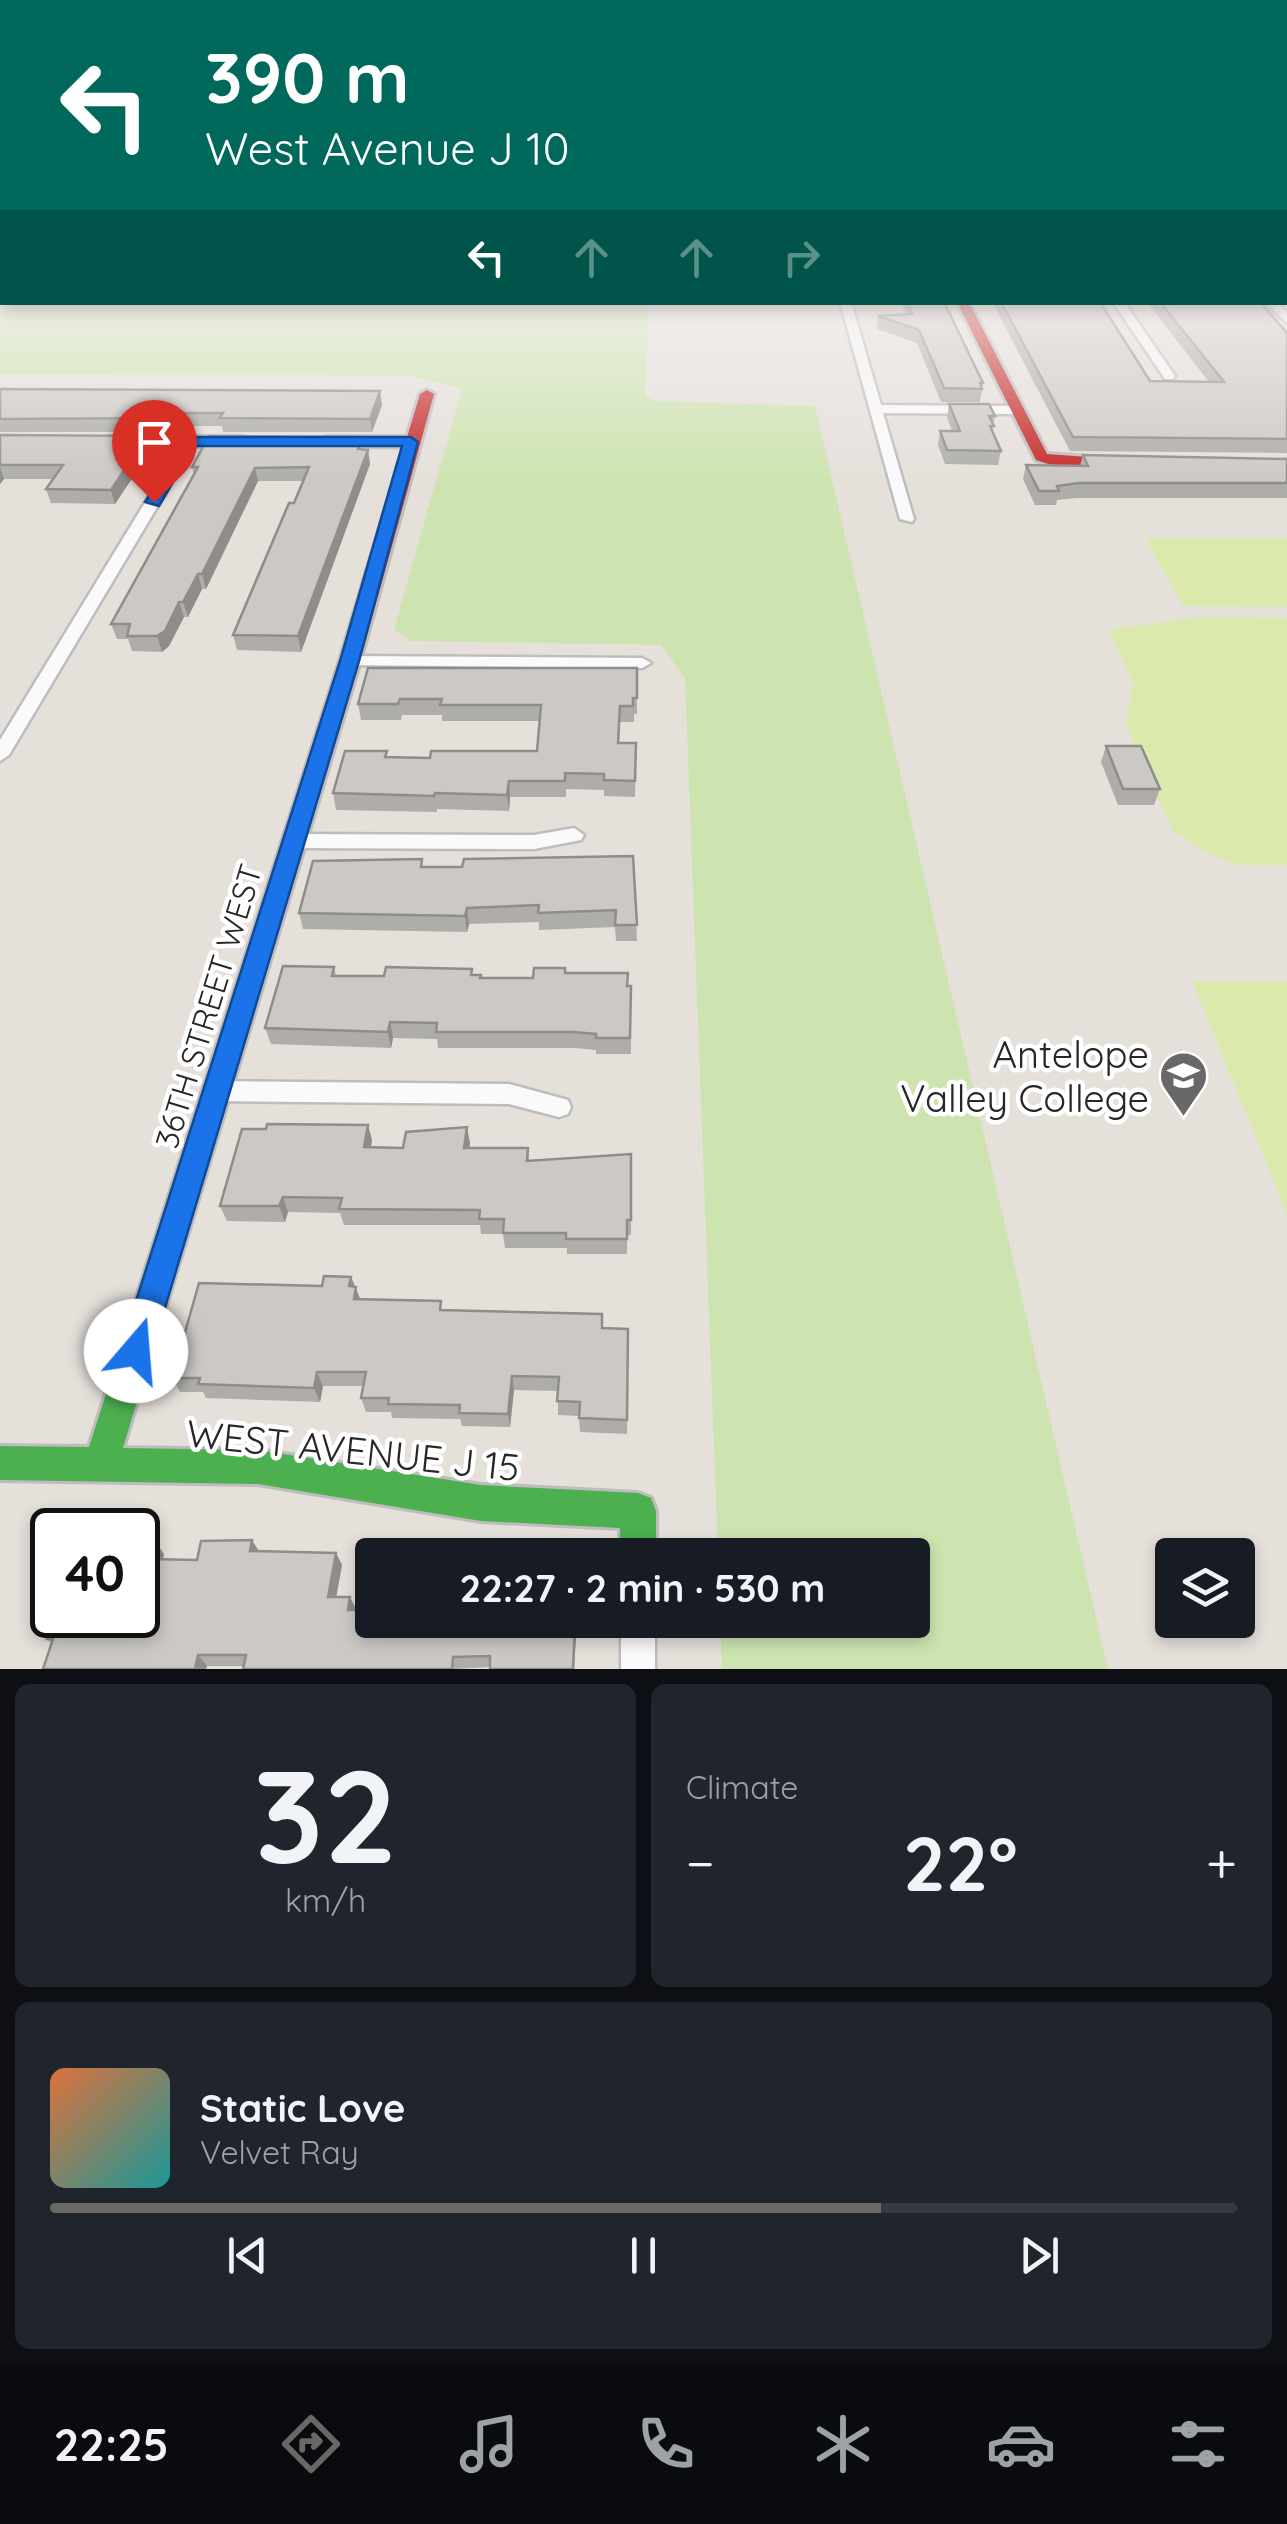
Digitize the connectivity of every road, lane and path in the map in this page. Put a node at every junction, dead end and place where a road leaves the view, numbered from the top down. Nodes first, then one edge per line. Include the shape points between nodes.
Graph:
1 (853, 328) edge
2 (975, 328) edge
3 (1136, 328) edge
4 (1169, 376) dead end
5 (427, 394) dead end
6 (876, 409) junction
7 (1015, 410) junction
8 (95, 441) edge
9 (190, 442) junction
10 (263, 442) edge
11 (300, 442) edge
12 (411, 442) junction
13 (1130, 464) edge
14 (907, 520) dead end
15 (350, 661) junction
16 (642, 663) dead end
17 (0, 755) edge
18 (574, 834) dead end
19 (292, 841) junction
20 (217, 1091) junction
21 (558, 1107) dead end
22 (101, 1462) junction
23 (0, 1464) edge
24 (638, 1538) edge
25 (638, 1638) edge
26 (638, 1669) edge

1 - 6 street
2 - 7 street
3 - 4 street
5 - 12 street, 36TH STREET WEST
6 - 7 street
6 - 14 street
7 - 13 street via 1047,460
8 - 9 street
9 - 10 street
9 - 17 street
11 - 12 street
12 - 15 street, 36TH STREET WEST
15 - 16 street
15 - 19 street, 36TH STREET WEST
18 - 19 street via 534,842
19 - 20 street, 36TH STREET WEST
20 - 21 street via 509,1094
20 - 22 street, 36TH STREET WEST
22 - 23 street, WEST AVENUE J 15
22 - 24 street, WEST AVENUE J 15 via 258,1467 480,1504 638,1511
25 - 26 street

